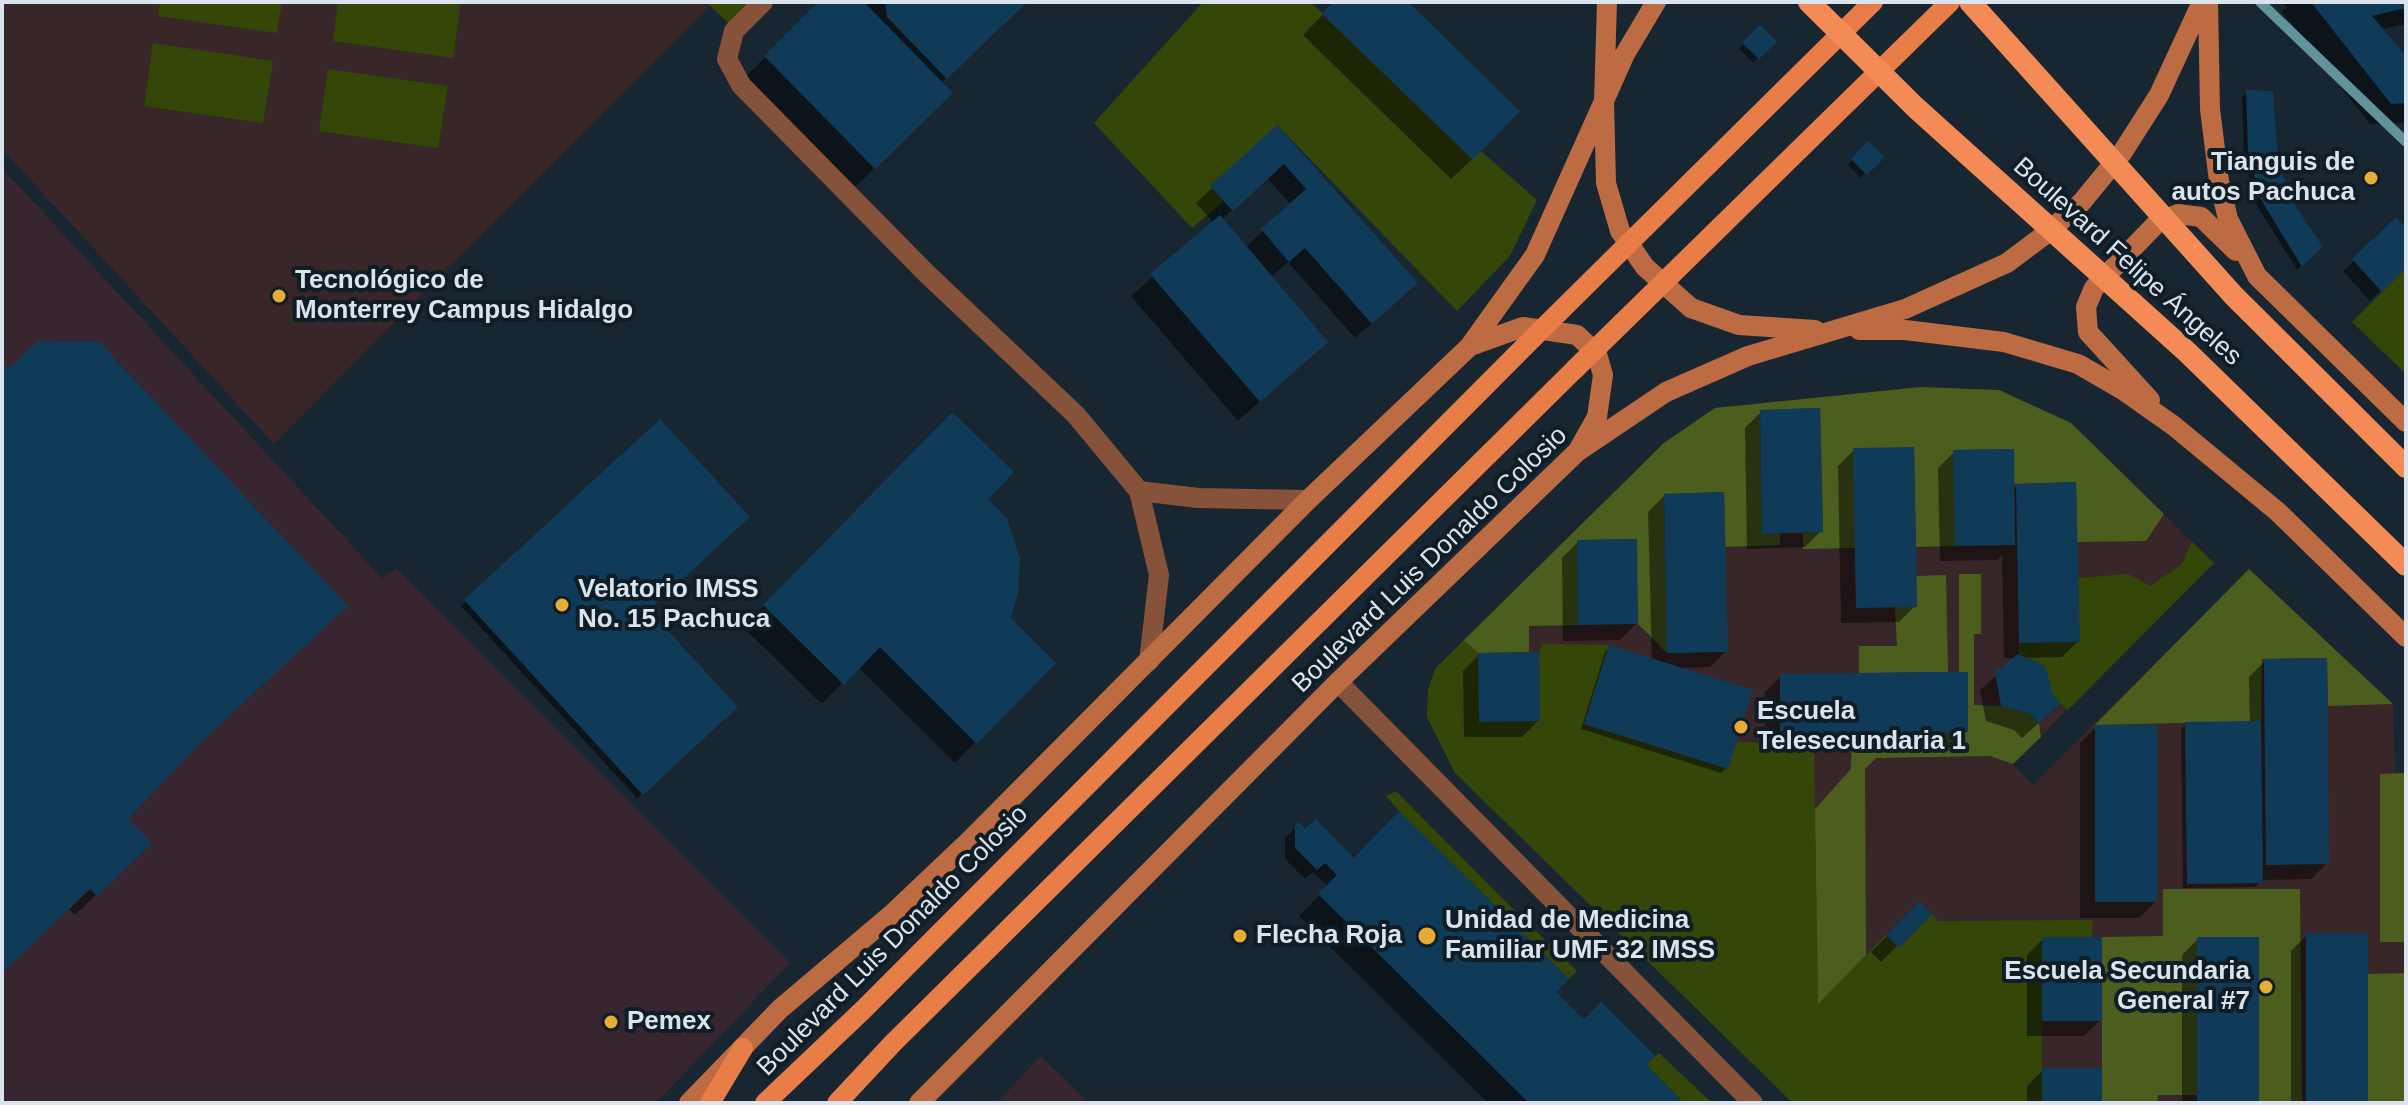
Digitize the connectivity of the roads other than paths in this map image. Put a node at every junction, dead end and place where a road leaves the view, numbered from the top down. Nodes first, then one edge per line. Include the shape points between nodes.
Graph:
1 (763, 2) edge
2 (1607, 2) edge
3 (1656, 2) edge
4 (1809, 2) edge
5 (1873, 2) edge
6 (1950, 2) edge
7 (1970, 2) edge
8 (2205, 2) edge
9 (1604, 102) junction
10 (2257, 276) junction
11 (1843, 329) junction
12 (1469, 347) junction
13 (2406, 422) edge
14 (2174, 426) junction
15 (1577, 452) junction
16 (2406, 467) edge
17 (1139, 491) junction
18 (1308, 500) junction
19 (2406, 565) edge
20 (2406, 637) edge
21 (1149, 661) junction
22 (1338, 682) junction
23 (743, 1048) junction
24 (689, 1103) edge
25 (710, 1103) edge
26 (765, 1103) edge
27 (837, 1103) edge
28 (919, 1103) edge
29 (1753, 1103) edge

1 - 17 street via 734,31 727,59 741,85 925,272 1076,415
2 - 9 main road
3 - 9 main road, Boulevard Luis Donaldo Colosio
4 - 19 highway, Boulevard Felipe Ángeles, bridge via 1915,107 2187,352
5 - 26 main road, Boulevard Luis Donaldo Colosio, bridge
6 - 27 main road, Boulevard Luis Donaldo Colosio, bridge
7 - 16 highway, Boulevard Felipe Ángeles, bridge via 2234,296
8 - 10 main road via 2219,181 2228,219
8 - 11 main road, Boulevard Luis Donaldo Colosio via 2159,95 2081,203 2007,263 1905,309
9 - 11 main road via 1606,183 1620,231 1645,267 1691,308 1739,325
9 - 12 main road, Boulevard Luis Donaldo Colosio via 1535,255
10 - 13 main road
10 - 14 main road via 2201,217 2178,214 2158,222 2094,288 2086,307 2088,332
11 - 14 main road via 1905,330 2030,347 2090,370
11 - 15 main road, Boulevard Luis Donaldo Colosio via 1706,373 1666,392
12 - 15 main road via 1523,327 1577,335 1587,344 1597,354 1603,396
12 - 18 main road, Boulevard Luis Donaldo Colosio
14 - 20 main road via 2278,512
15 - 22 main road, Boulevard Luis Donaldo Colosio
17 - 18 street
17 - 21 street via 1159,575
18 - 21 main road, Boulevard Luis Donaldo Colosio
21 - 23 main road, Boulevard Luis Donaldo Colosio via 967,843
22 - 28 main road, Boulevard Luis Donaldo Colosio
22 - 29 street
23 - 24 main road, Boulevard Luis Donaldo Colosio
23 - 25 main road

